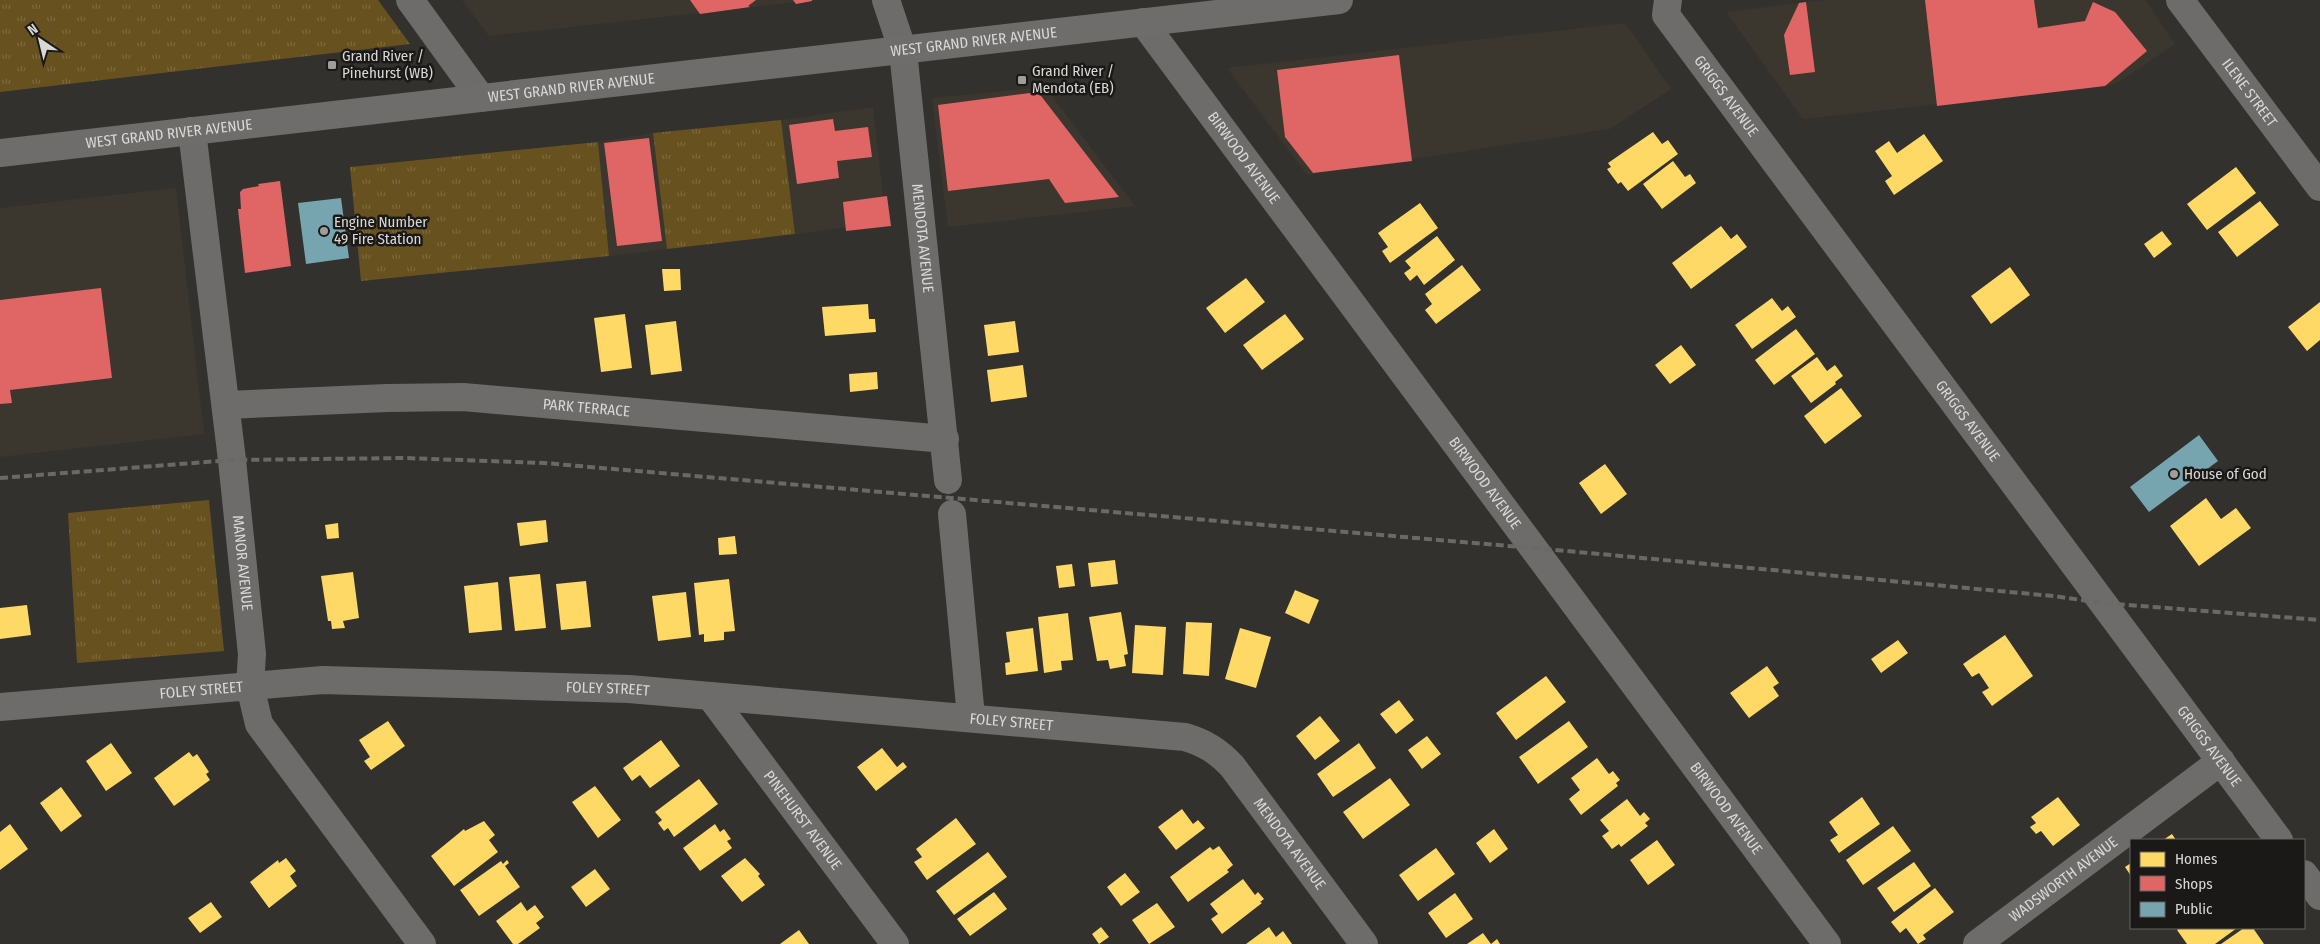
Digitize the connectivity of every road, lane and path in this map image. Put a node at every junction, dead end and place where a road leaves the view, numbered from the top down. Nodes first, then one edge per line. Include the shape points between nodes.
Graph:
1 (410, 0) edge
2 (886, 0) edge
3 (1334, 0) edge
4 (1339, 0) edge
5 (1668, 0) edge
6 (2180, 0) edge
7 (1143, 22) junction
8 (903, 51) junction
9 (482, 98) junction
10 (192, 131) junction
11 (0, 153) edge
12 (2320, 187) edge
13 (227, 405) junction
14 (945, 439) junction
15 (948, 480) dead end
16 (952, 514) dead end
17 (250, 686) junction
18 (710, 696) junction
19 (0, 707) edge
20 (971, 717) junction
21 (1211, 747) joint
22 (2221, 761) junction
23 (2278, 839) edge
24 (2305, 875) edge
25 (2320, 896) edge
26 (422, 944) edge
27 (895, 944) edge
28 (1364, 944) edge
29 (1827, 944) edge
30 (1977, 944) edge

1 - 9 street
2 - 8 street, MENDOTA AVENUE
3 - 4 main road, WEST GRAND RIVER AVENUE
3 - 7 main road, WEST GRAND RIVER AVENUE
5 - 22 street, GRIGGS AVENUE via 1666,14
6 - 12 street, ILENE STREET
7 - 8 main road, WEST GRAND RIVER AVENUE
7 - 29 street, BIRWOOD AVENUE
8 - 9 main road, WEST GRAND RIVER AVENUE
8 - 14 street, MENDOTA AVENUE
9 - 10 main road, WEST GRAND RIVER AVENUE
10 - 11 main road, WEST GRAND RIVER AVENUE
10 - 13 street, MANOR AVENUE
13 - 14 street, PARK TERRACE via 462,397
13 - 17 street, MANOR AVENUE via 252,654
14 - 15 street, MENDOTA AVENUE
16 - 20 street
17 - 18 street, FOLEY STREET via 323,680 629,690
17 - 19 street, FOLEY STREET
17 - 26 street, MANOR AVENUE via 259,724
18 - 20 street, FOLEY STREET
18 - 27 street, PINEHURST AVENUE
20 - 21 street, FOLEY STREET via 1185,737
21 - 28 street, MENDOTA AVENUE via 1232,766
22 - 23 street, GRIGGS AVENUE
22 - 30 street, WADSWORTH AVENUE
24 - 25 street

